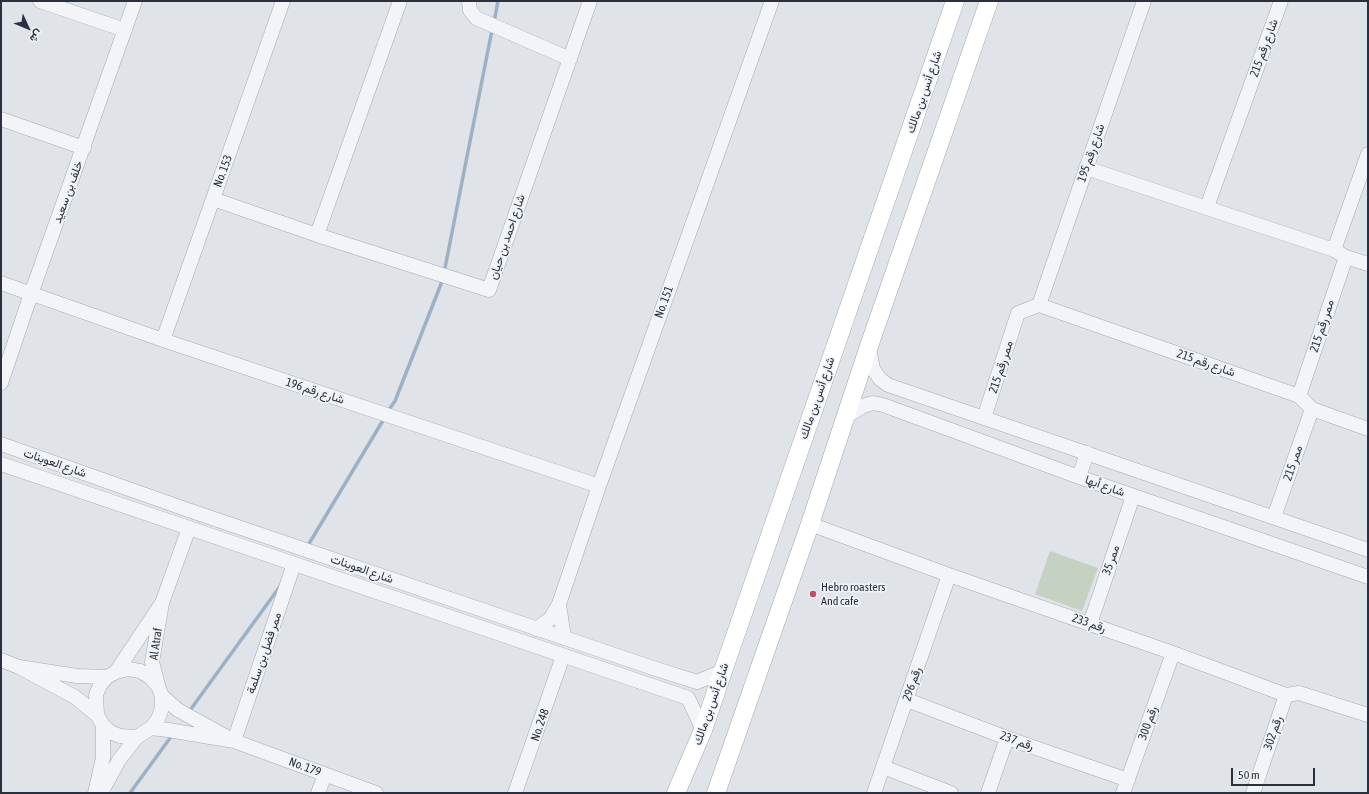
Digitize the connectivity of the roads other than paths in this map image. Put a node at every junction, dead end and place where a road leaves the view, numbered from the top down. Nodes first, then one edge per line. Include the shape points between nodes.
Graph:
1 (40, 1) edge
2 (135, 1) edge
3 (283, 1) edge
4 (400, 1) edge
5 (469, 1) edge
6 (590, 1) edge
7 (772, 1) edge
8 (955, 1) edge
9 (989, 1) edge
10 (1144, 1) edge
11 (1281, 1) edge
12 (125, 30) junction
13 (570, 59) junction
14 (1, 119) edge
15 (84, 148) junction
16 (1368, 154) edge
17 (1086, 168) junction
18 (213, 199) junction
19 (1207, 207) junction
20 (317, 236) junction
21 (1340, 253) junction
22 (1368, 264) edge
23 (1, 283) edge
24 (31, 294) junction
25 (1039, 305) junction
26 (162, 340) junction
27 (869, 346) junction
28 (1, 383) edge
29 (905, 392) junction
30 (1299, 396) junction
31 (1312, 408) junction
32 (898, 411) junction
33 (844, 418) junction
34 (984, 418) junction
35 (1368, 429) edge
36 (1, 444) edge
37 (1087, 453) junction
38 (1, 464) edge
39 (1079, 477) junction
40 (599, 486) junction
41 (1133, 496) junction
42 (175, 505) junction
43 (1274, 517) junction
44 (218, 520) junction
45 (168, 521) junction
46 (810, 524) junction
47 (189, 528) junction
48 (212, 535) junction
49 (1368, 550) edge
50 (294, 564) junction
51 (949, 575) junction
52 (1368, 577) edge
53 (162, 603) junction
54 (559, 604) junction
55 (1090, 624) junction
56 (536, 629) junction
57 (564, 638) junction
58 (1173, 653) junction
59 (563, 656) junction
60 (1, 660) edge
61 (20, 667) junction
62 (653, 668) junction
63 (723, 671) junction
64 (112, 674) junction
65 (650, 686) junction
66 (160, 691) junction
67 (1286, 695) junction
68 (907, 700) junction
69 (1368, 715) edge
70 (100, 720) junction
71 (151, 728) junction
72 (703, 730) junction
73 (137, 737) junction
74 (1007, 738) junction
75 (234, 741) junction
76 (883, 768) junction
77 (325, 775) junction
78 (1125, 786) edge
79 (95, 793) edge
80 (101, 793) edge
81 (318, 793) edge
82 (376, 793) edge
83 (515, 793) edge
84 (676, 793) edge
85 (716, 793) edge
86 (874, 793) edge
87 (951, 793) edge
88 (988, 793) edge
89 (1253, 793) edge

1 - 12 street
2 - 12 street, خلف بن سعيد
3 - 18 street, No. 153
4 - 20 street
5 - 13 street via 470,10 476,18
6 - 13 street, شارع احمد بن حيان
7 - 40 street, No. 151
8 - 63 main road, شارع أنس بن مالك
9 - 27 main road
10 - 17 street, شارع رقم 195
11 - 19 street, شارع رقم 215
12 - 15 street, خلف بن سعيد
13 - 20 street, شارع احمد بن حيان via 488,290
14 - 15 street
15 - 24 street, خلف بن سعيد
16 - 21 street
17 - 19 street
17 - 25 street, شارع رقم 195
18 - 20 street, شارع احمد بن حيان
18 - 26 street, No. 153
19 - 21 street
21 - 22 street
21 - 30 street, ممر رقم 215
23 - 24 street, شارع رقم 196
24 - 26 street, شارع رقم 196
24 - 28 street, خلف بن سعيد
25 - 30 street, شارع رقم 215
25 - 34 street, ممر رقم 215 via 1018,313
26 - 40 street, شارع رقم 196
27 - 29 street, شارع أبها via 873,369 880,379
27 - 33 main road
29 - 32 street
29 - 34 street, شارع أبها
30 - 31 street, شارع رقم 215
31 - 35 street, شارع رقم 215
31 - 43 street, ممر 215
32 - 33 street, شارع أبها via 873,403
32 - 39 street, شارع أبها
33 - 46 main road
34 - 37 street, شارع أبها
36 - 42 street, شارع العوينات
37 - 39 street
37 - 43 street, شارع أبها
38 - 45 street, شارع العوينات
39 - 41 street, شارع أبها
40 - 54 street, No. 151
41 - 52 street, شارع أبها
41 - 55 street, ممر 35
42 - 44 street, شارع العوينات
42 - 45 street
43 - 49 street, شارع أبها
44 - 48 street
44 - 56 street, شارع العوينات
45 - 47 street, شارع العوينات
46 - 51 street, رقم 233
46 - 85 main road
47 - 48 street, شارع العوينات
47 - 53 street, Al Atraf
48 - 50 street, شارع العوينات
50 - 59 street, شارع العوينات
50 - 75 street, ممر فضل بن سلمة
51 - 55 street, رقم 233
51 - 68 street, رقم 296
53 - 64 street, Al Atraf
53 - 66 street, Al Atraf via 152,662
54 - 56 street, No. 151 via 550,619
54 - 57 street, No. 151
55 - 58 street, رقم 233
56 - 57 street, شارع العوينات
57 - 62 street, شارع العوينات
58 - 67 street, رقم 233
58 - 78 street, رقم 300
59 - 65 street, شارع العوينات
59 - 83 street, No. 248
60 - 61 street
61 - 64 street via 77,676
61 - 70 street via 75,697
62 - 63 street, شارع العوينات via 697,682
62 - 65 street via 669,681 668,685
63 - 72 main road, شارع أنس بن مالك
64 - 66 street, Al Atraf via 128,669 140,671 150,677
64 - 70 street, Al Atraf via 100,685 96,695
65 - 72 street, شارع العوينات via 688,698
66 - 71 street, Al Atraf via 162,708
66 - 75 street, No. 179 via 178,710
67 - 69 street, رقم 233 via 1299,693
67 - 89 street, رقم 302
68 - 74 street, رقم 237
68 - 76 street, رقم 296
70 - 73 street via 110,732 120,736
70 - 79 street, Al Atraf via 103,758
71 - 73 street, Al Atraf
71 - 75 street, No. 179
72 - 84 main road, شارع أنس بن مالك
73 - 80 street, Al Atraf via 119,760
74 - 78 street, رقم 237
74 - 88 street
75 - 77 street, No. 179
76 - 86 street, رقم 296
76 - 87 street
77 - 81 street
77 - 82 street, No. 179

